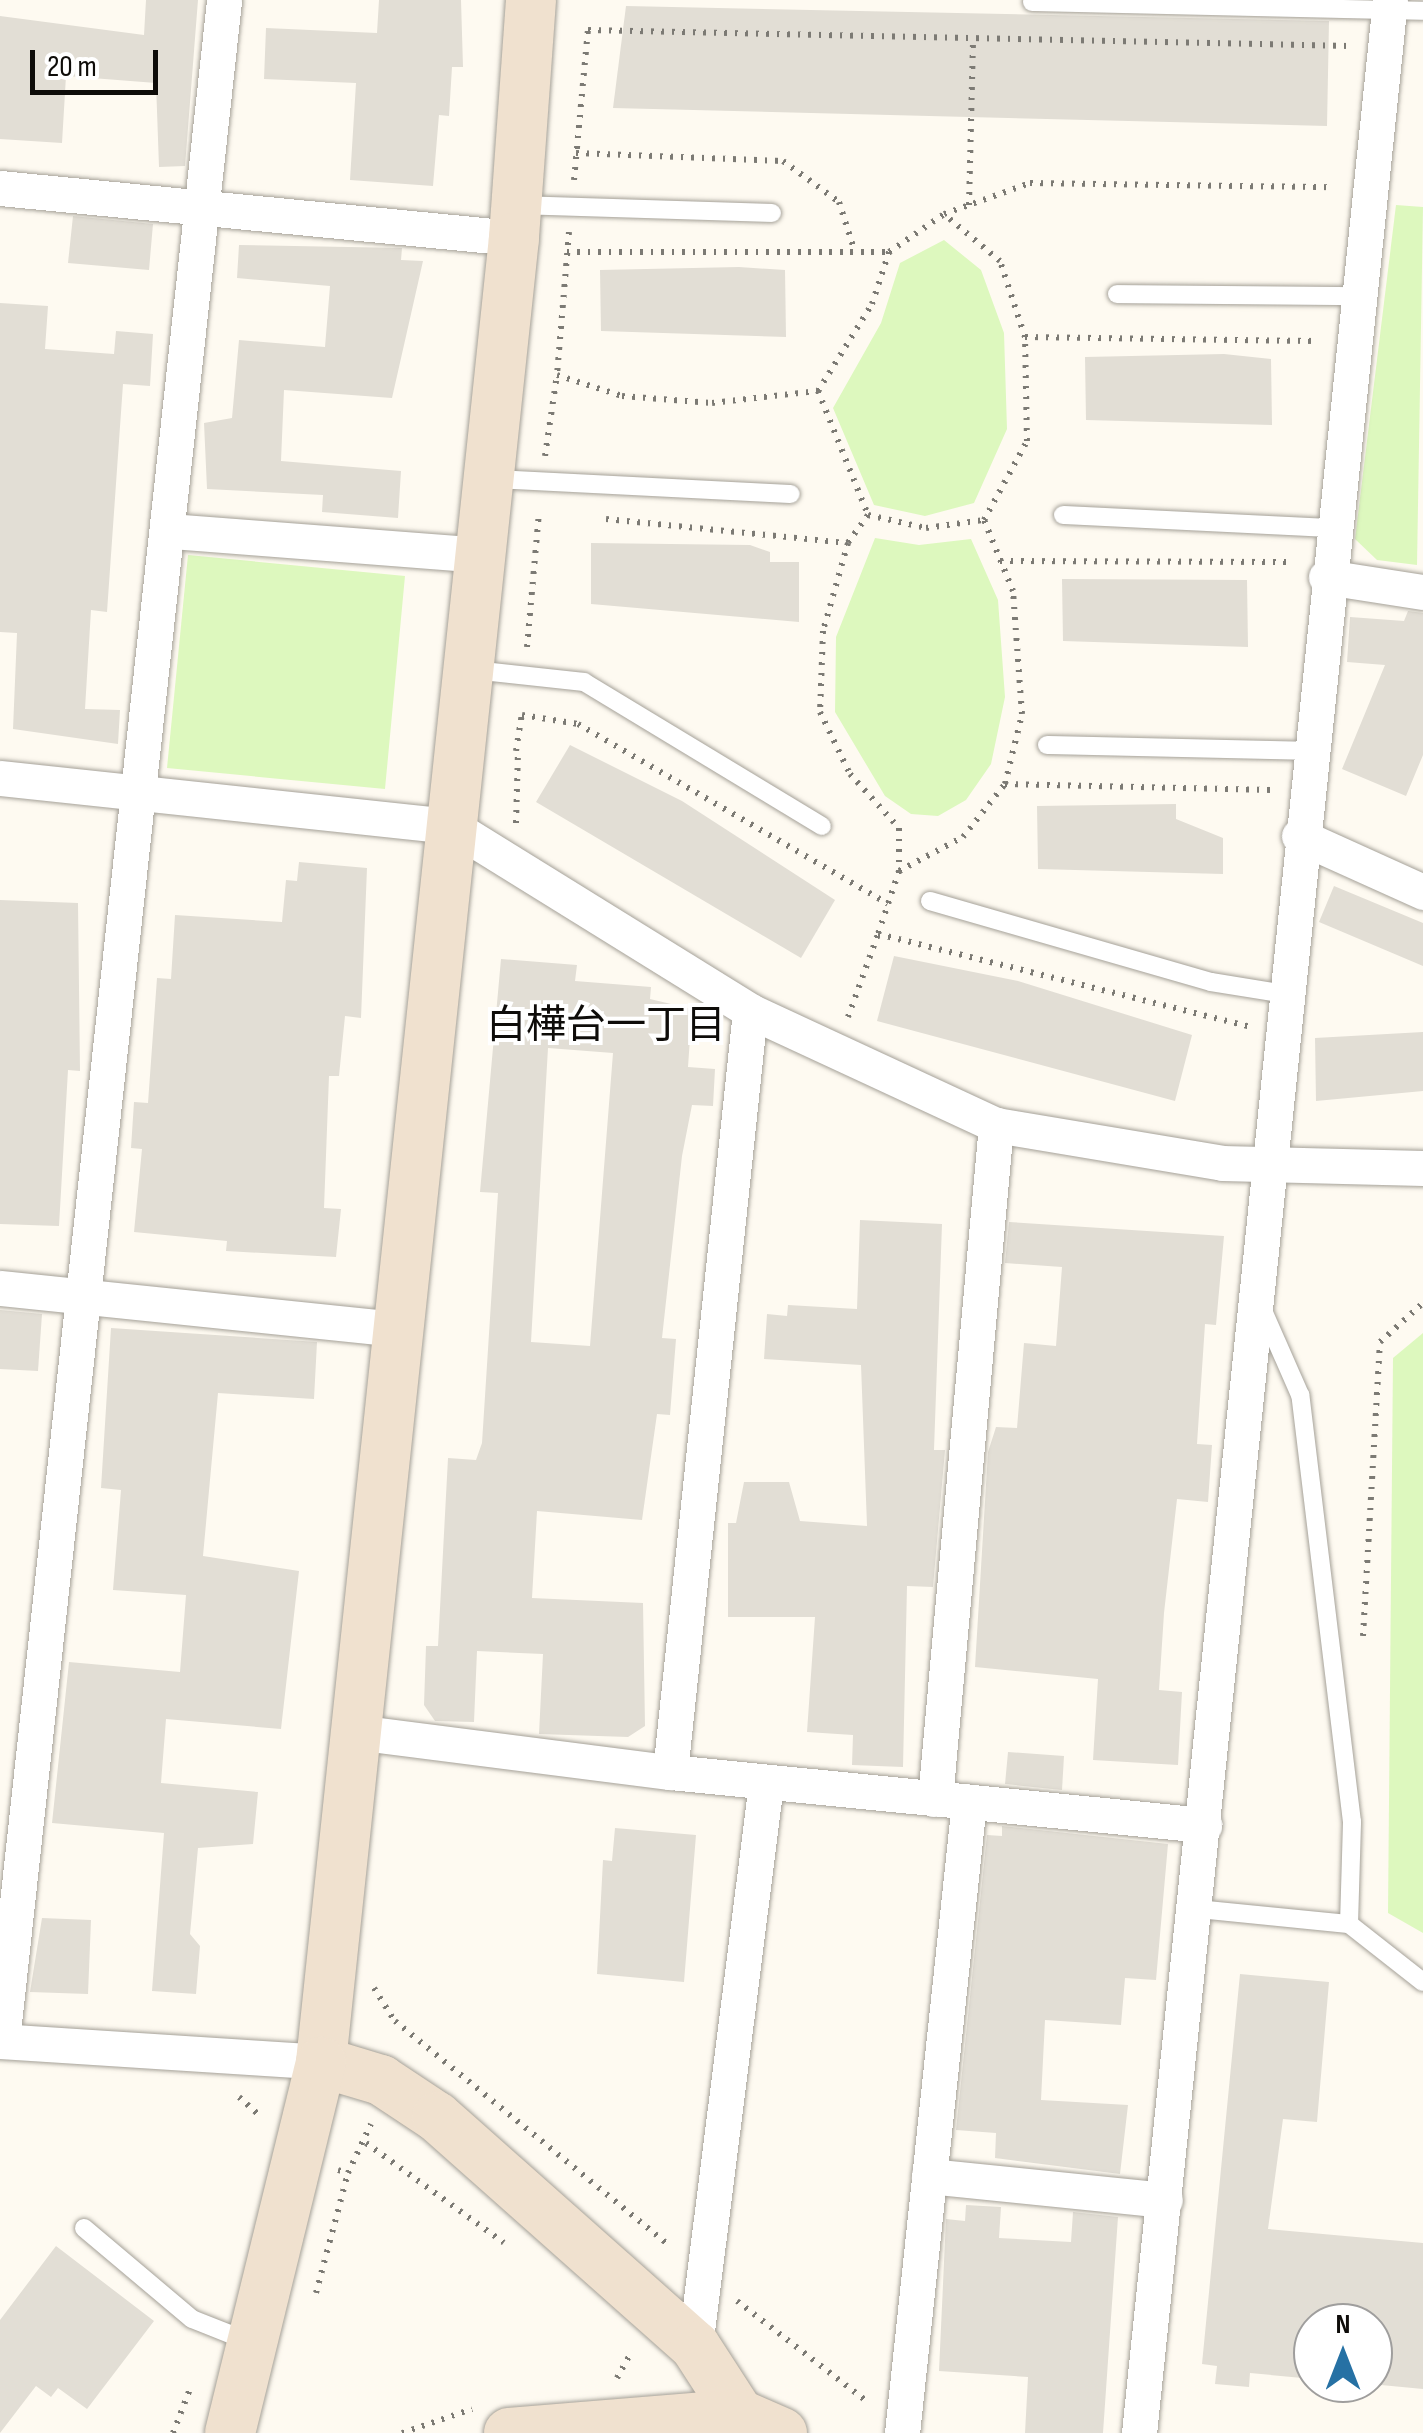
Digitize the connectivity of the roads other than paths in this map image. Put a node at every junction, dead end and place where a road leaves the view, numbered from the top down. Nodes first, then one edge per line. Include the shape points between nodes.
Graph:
1 (224, 0) edge
2 (531, 0) edge
3 (1032, 2) edge
4 (1400, 7) edge
5 (0, 188) edge
6 (203, 206) junction
7 (772, 213) dead end
8 (516, 222) junction
9 (1117, 294) dead end
10 (1356, 296) junction
11 (488, 479) junction
12 (791, 494) dead end
13 (1063, 515) dead end
14 (1318, 527) junction
15 (170, 530) junction
16 (480, 555) junction
17 (1310, 573) junction
18 (1423, 592) edge
19 (469, 669) junction
20 (1047, 745) dead end
21 (1306, 750) junction
22 (0, 778) edge
23 (142, 792) junction
24 (1289, 822) junction
25 (452, 826) junction
26 (822, 826) dead end
27 (1423, 892) edge
28 (930, 901) dead end
29 (1272, 992) junction
30 (750, 1012) junction
31 (996, 1125) junction
32 (1274, 1164) junction
33 (1423, 1168) edge
34 (0, 1288) edge
35 (84, 1297) junction
36 (1261, 1306) junction
37 (400, 1329) junction
38 (356, 1732) junction
39 (670, 1772) junction
40 (766, 1783) junction
41 (952, 1801) junction
42 (1204, 1825) junction
43 (1198, 1910) junction
44 (1350, 1924) junction
45 (1423, 1982) edge
46 (1, 2041) edge
47 (321, 2062) junction
48 (929, 2176) junction
49 (1165, 2200) junction
50 (84, 2228) dead end
51 (254, 2344) junction
52 (694, 2346) junction
53 (494, 2420) edge
54 (760, 2424) edge
55 (902, 2431) edge
56 (230, 2433) edge
57 (1139, 2433) edge

1 - 6 street
2 - 8 street
3 - 4 lane
4 - 10 street via 1384,46
5 - 6 street
6 - 8 street
6 - 15 street
7 - 8 lane via 571,207
8 - 11 street
9 - 10 lane
10 - 14 street
11 - 12 lane
11 - 16 street
13 - 14 lane
14 - 17 street
15 - 16 street
15 - 23 street
16 - 19 street
17 - 18 street
17 - 21 street
19 - 25 street
19 - 26 lane via 584,682
20 - 21 lane
21 - 24 street
22 - 23 street
23 - 25 street
23 - 35 street
24 - 27 street
24 - 29 street
25 - 30 street
25 - 37 street
28 - 29 lane
29 - 32 street
30 - 31 street
30 - 39 street
31 - 32 street via 1070,1144
31 - 41 street
32 - 33 street
32 - 36 street
34 - 35 street
35 - 37 street
35 - 46 street
36 - 42 street
36 - 44 lane via 1300,1396 1352,1822
37 - 38 street
38 - 39 street
38 - 47 street
39 - 40 street
40 - 41 street
40 - 52 street
41 - 42 street
41 - 48 street
42 - 43 street
43 - 44 lane
43 - 49 street
44 - 45 lane
46 - 47 street
47 - 51 street
47 - 52 street via 382,2080 437,2117
48 - 49 street
48 - 55 street
49 - 57 street
50 - 51 lane via 192,2319
51 - 56 street
52 - 54 street
53 - 54 street

